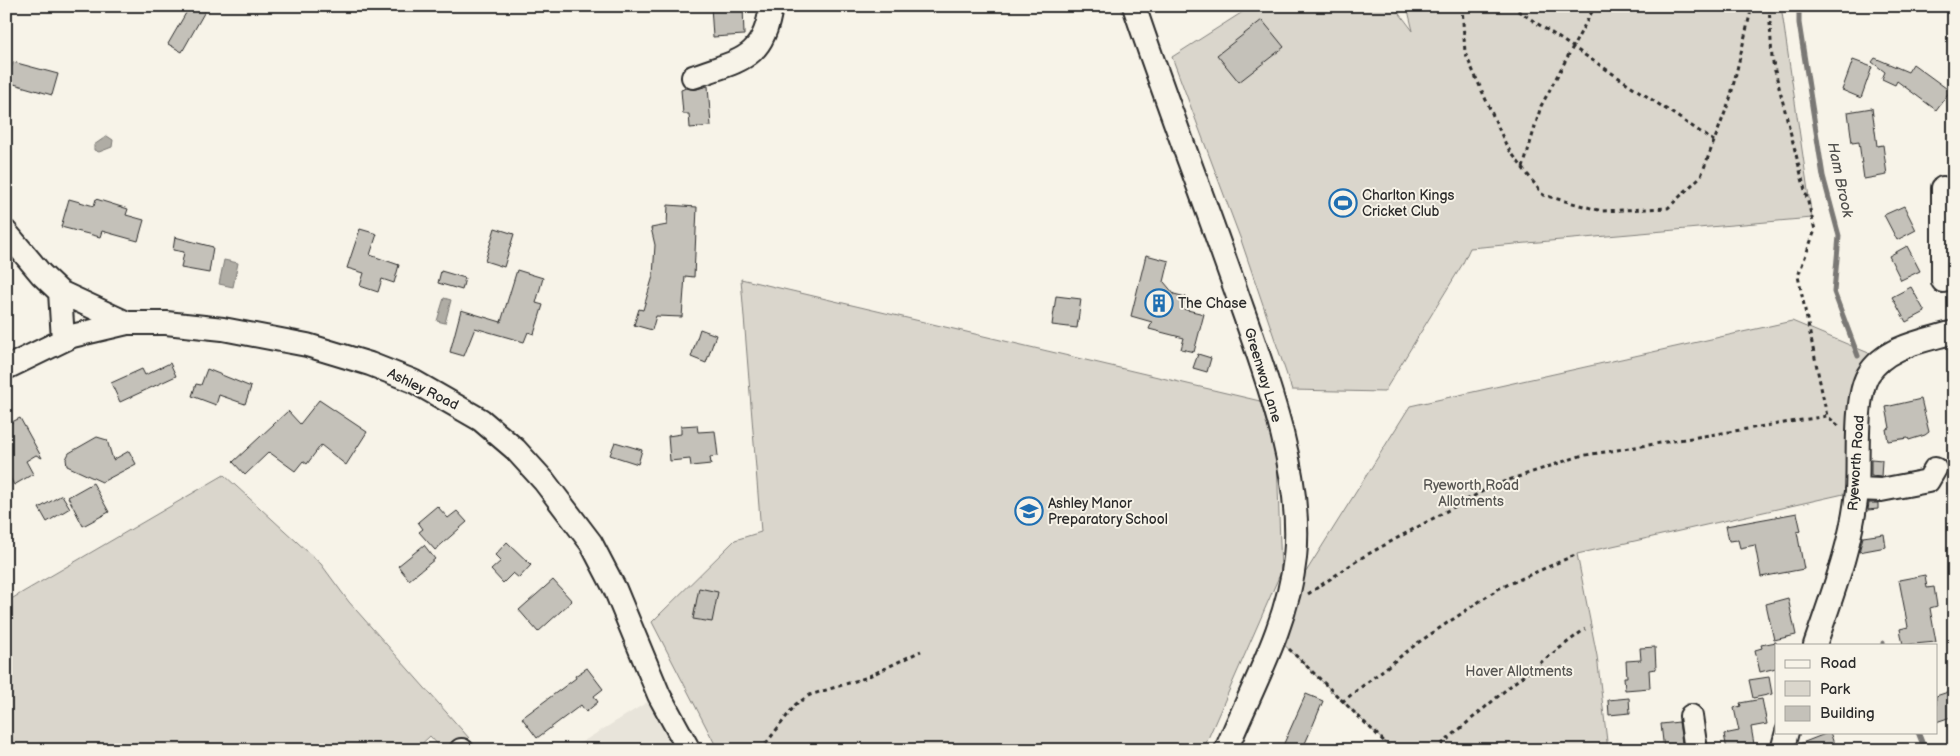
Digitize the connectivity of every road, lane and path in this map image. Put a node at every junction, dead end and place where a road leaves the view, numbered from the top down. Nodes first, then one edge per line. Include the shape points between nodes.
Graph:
1 (771, 6) edge
2 (1134, 6) edge
3 (1462, 6) edge
4 (1511, 6) edge
5 (1595, 6) edge
6 (1752, 6) edge
7 (1768, 6) edge
8 (1573, 47) junction
9 (693, 76) dead end
10 (1714, 141) junction
11 (1523, 168) junction
12 (1940, 187) edge
13 (6, 232) edge
14 (1943, 281) dead end
15 (60, 292) junction
16 (127, 323) junction
17 (1954, 332) edge
18 (63, 340) junction
19 (6, 368) edge
20 (1827, 416) junction
21 (1859, 432) junction
22 (1935, 469) dead end
23 (1857, 488) junction
24 (1577, 554) dead end
25 (1282, 610) junction
26 (1585, 629) dead end
27 (1274, 635) junction
28 (1815, 644) edge
29 (921, 651) dead end
30 (1342, 702) junction
31 (1692, 716) dead end
32 (1786, 734) edge
33 (689, 750) edge
34 (761, 750) edge
35 (1226, 750) edge
36 (1393, 750) edge
37 (1435, 750) edge
38 (1696, 750) edge
39 (1782, 750) edge

1 - 9 street via 766,33 752,53
2 - 25 street, Greenway Lane via 1271,390 1294,495 1295,558
3 - 11 path via 1465,54 1507,147
4 - 8 path
5 - 8 path
6 - 10 path via 1730,99
7 - 20 path via 1772,60 1815,230 1798,276
8 - 10 path
8 - 11 path via 1541,106
10 - 11 path via 1702,176 1668,208 1602,211 1543,195
12 - 14 street
13 - 15 street, Ashley Road
15 - 16 street, Ashley Road
15 - 18 street
16 - 18 street via 88,330
16 - 33 street, Ashley Road via 223,329 307,345 406,378 437,392 481,420 515,449 544,481 591,543 615,588 659,695
17 - 21 street, Ryeworth Road via 1893,351 1872,369 1862,397
18 - 19 street
20 - 21 path via 1845,431
20 - 25 path via 1580,456 1494,485 1361,558
21 - 23 street, Ryeworth Road
22 - 23 street via 1928,482 1881,490
23 - 28 street, Ryeworth Road via 1847,547
24 - 30 path via 1498,589 1419,642
25 - 27 street, Greenway Lane
26 - 37 path via 1515,682
27 - 30 path
27 - 35 street, Greenway Lane
29 - 34 path via 865,678 810,695 796,704
30 - 36 path
31 - 38 street
32 - 39 street

